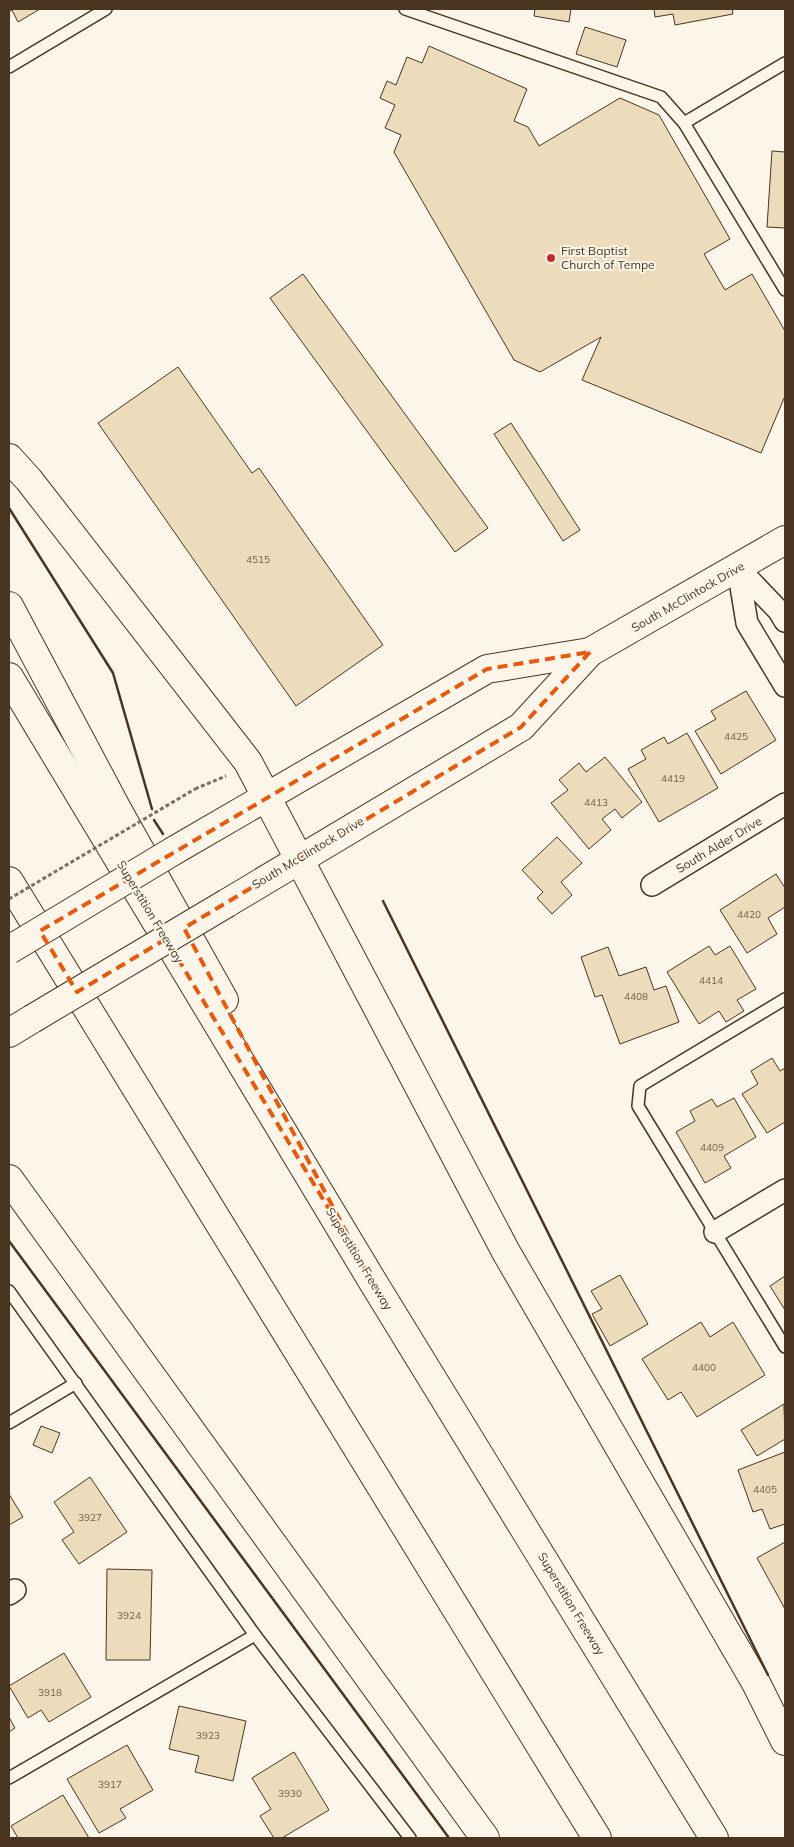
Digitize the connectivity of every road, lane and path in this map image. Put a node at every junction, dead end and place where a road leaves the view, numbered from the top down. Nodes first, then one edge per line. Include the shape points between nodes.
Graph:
1 (106, 9) edge
2 (405, 9) edge
3 (785, 62) edge
4 (9, 67) edge
5 (684, 123) junction
6 (785, 290) edge
7 (9, 458) edge
8 (785, 540) edge
9 (738, 568) junction
10 (9, 606) edge
11 (785, 621) edge
12 (590, 652) junction
13 (9, 677) edge
14 (785, 686) edge
15 (227, 776) dead end
16 (265, 797) junction
17 (785, 804) edge
18 (298, 859) junction
19 (9, 881) edge
20 (652, 885) dead end
21 (9, 899) edge
22 (9, 950) edge
23 (785, 999) edge
24 (12, 1031) edge
25 (9, 1179) edge
26 (785, 1190) edge
27 (715, 1232) junction
28 (373, 1282) junction
29 (9, 1291) edge
30 (785, 1347) edge
31 (76, 1383) junction
32 (9, 1423) edge
33 (255, 1635) junction
34 (785, 1741) edge
35 (9, 1778) edge
36 (410, 1838) edge
37 (485, 1838) edge
38 (597, 1838) edge
39 (714, 1838) edge

1 - 4 lane
2 - 5 lane via 661,97
3 - 5 lane
5 - 6 lane
7 - 16 main road via 248,762
8 - 9 main road, South McClintock Drive
9 - 11 street
9 - 12 main road, South McClintock Drive
9 - 14 street via 747,623
10 - 28 main road via 116,809 211,975
12 - 16 main road, South McClintock Drive via 487,669
12 - 18 main road, South McClintock Drive via 521,727
13 - 28 main road, Superstition Freeway
15 - 21 path, bridge via 195,789
16 - 18 main road
16 - 22 main road, South McClintock Drive, bridge
17 - 20 street, South Alder Drive
18 - 24 main road, South McClintock Drive, bridge
18 - 34 main road via 506,1252 756,1683
19 - 38 main road
23 - 27 lane via 640,1086 638,1106
25 - 37 main road
26 - 27 street
27 - 30 lane
28 - 39 main road, Superstition Freeway
29 - 31 lane
31 - 32 lane
31 - 33 lane
33 - 35 lane
33 - 36 lane

